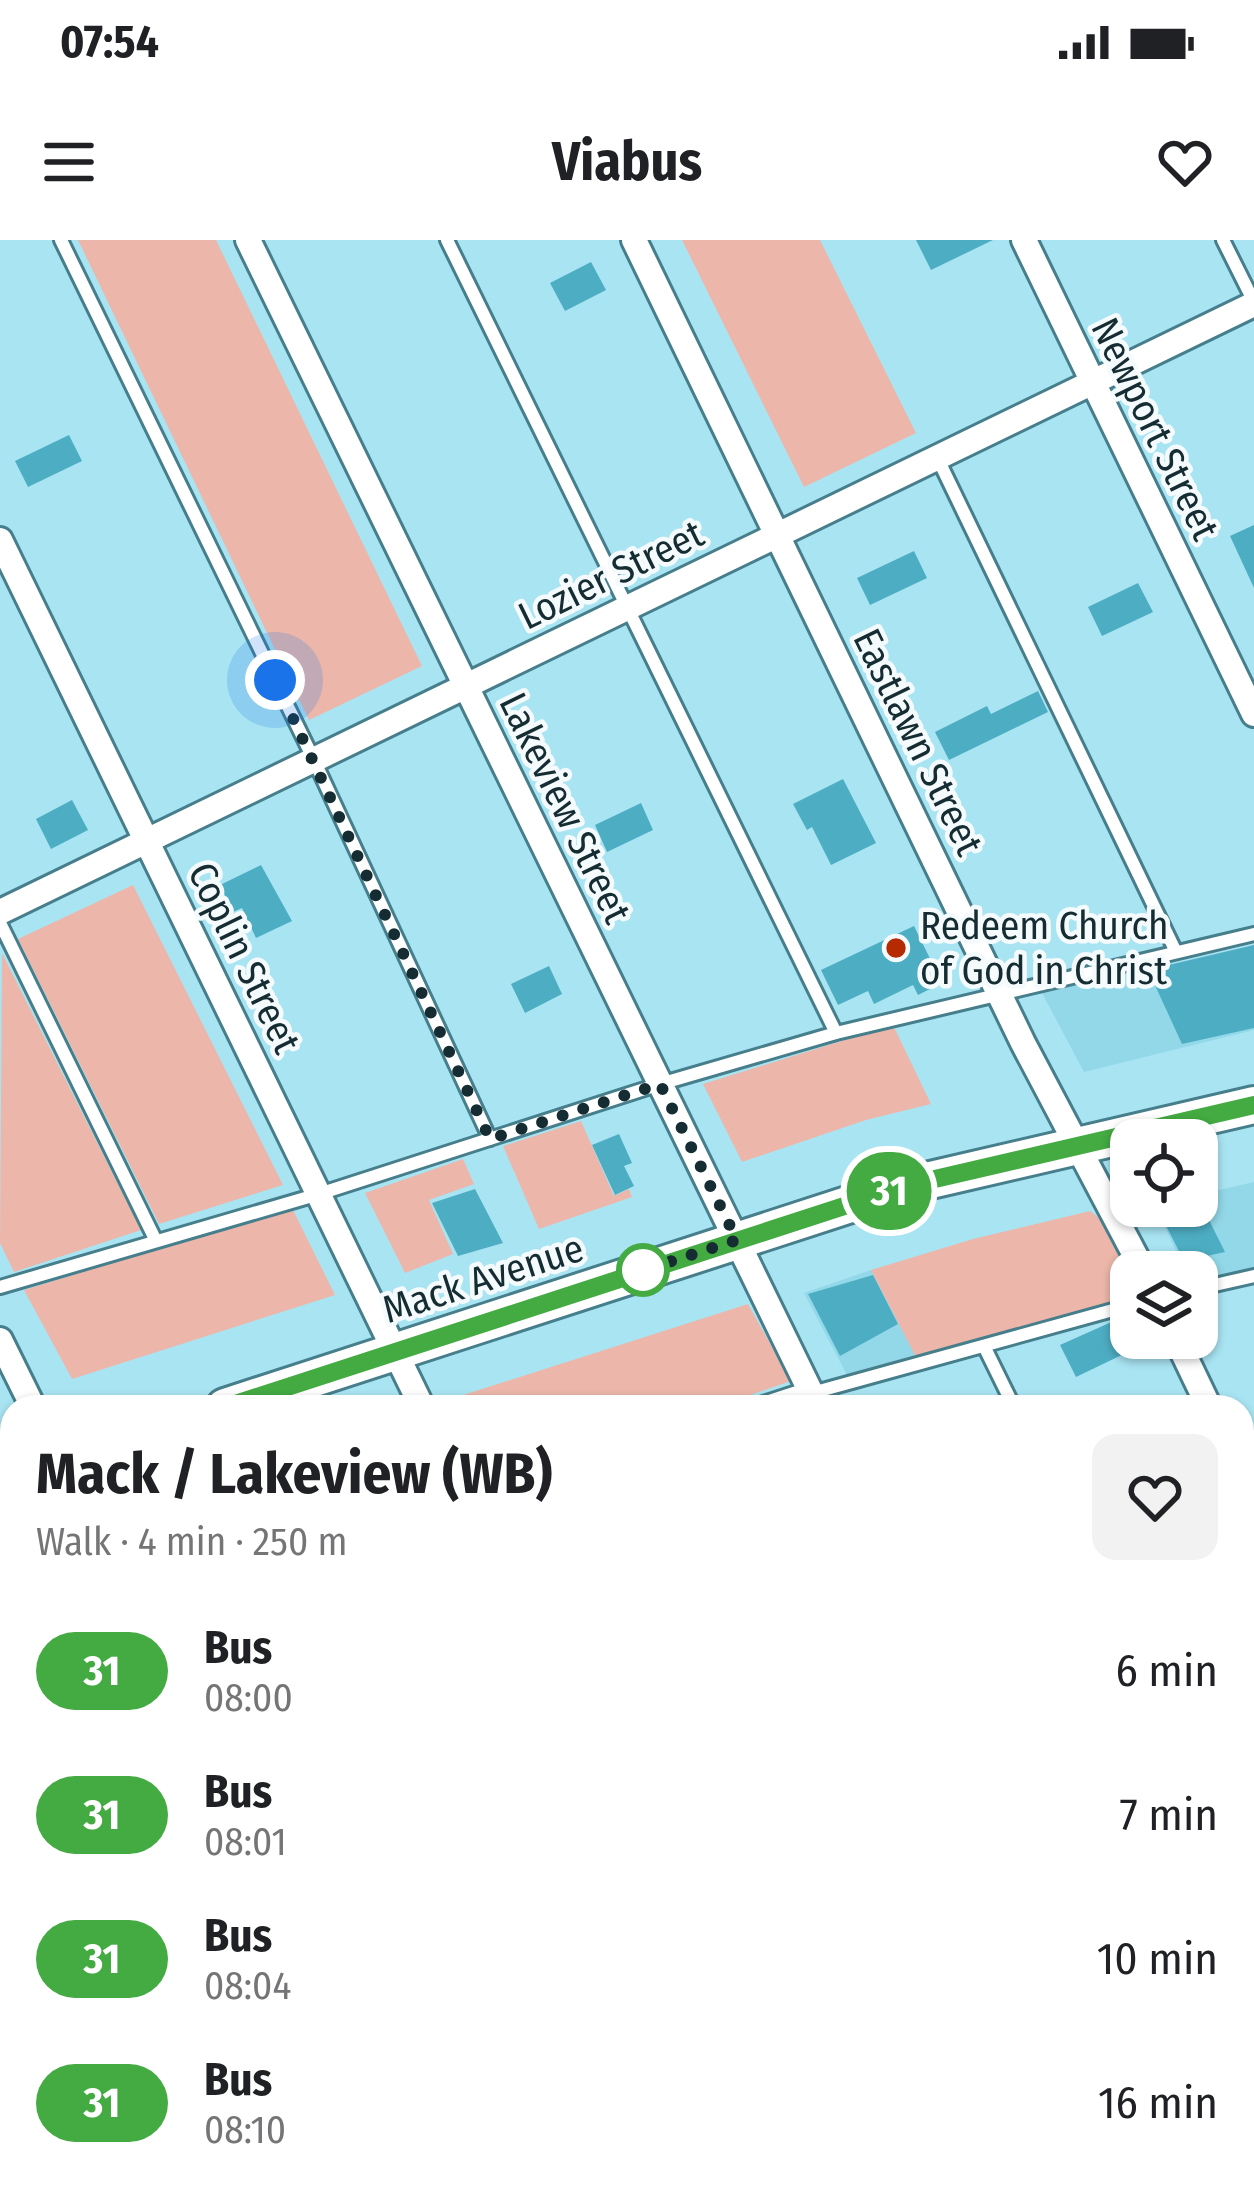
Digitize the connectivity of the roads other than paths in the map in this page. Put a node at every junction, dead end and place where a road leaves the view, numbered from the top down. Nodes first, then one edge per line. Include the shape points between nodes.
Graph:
1 (61, 240) edge
2 (248, 240) edge
3 (447, 240) edge
4 (634, 240) edge
5 (1024, 240) edge
6 (1223, 240) edge
7 (1254, 303) edge
8 (1092, 382) junction
9 (937, 457) junction
10 (777, 535) junction
11 (0, 540) edge
12 (626, 608) junction
13 (465, 686) junction
14 (1254, 714) edge
15 (314, 760) junction
16 (147, 840) junction
17 (0, 912) edge
18 (0, 923) edge
19 (1254, 934) edge
20 (1176, 952) junction
21 (999, 992) junction
22 (836, 1034) junction
23 (660, 1084) junction
24 (1254, 1105) edge
25 (490, 1139) junction
26 (1077, 1145) junction
27 (319, 1194) junction
28 (737, 1240) junction
29 (156, 1241) junction
30 (1133, 1251) edge
31 (1254, 1276) edge
32 (1218, 1284) edge
33 (0, 1287) edge
34 (1110, 1311) edge
35 (0, 1340) edge
36 (985, 1346) junction
37 (395, 1351) junction
38 (1186, 1359) edge
39 (27, 1395) edge
40 (261, 1395) edge
41 (416, 1395) edge
42 (813, 1395) edge
43 (816, 1395) edge
44 (1009, 1395) edge
45 (1203, 1395) edge

1 - 15 lane
2 - 13 street, Lakeview Street
3 - 12 lane
4 - 10 street, Eastlawn Street
5 - 8 street, Newport Street
6 - 7 lane
7 - 8 street, Lozier Street
8 - 9 street, Lozier Street
8 - 14 street, Newport Street
9 - 10 street, Lozier Street
9 - 20 lane
10 - 12 street, Lozier Street
10 - 21 street, Eastlawn Street
11 - 16 street, Coplin Street
12 - 13 street, Lozier Street
12 - 22 lane
13 - 15 street, Lozier Street
13 - 23 street, Lakeview Street
15 - 16 street, Lozier Street
15 - 25 lane
16 - 17 street, Lozier Street
16 - 27 street, Coplin Street
18 - 29 lane
19 - 20 lane
20 - 21 lane
21 - 22 lane
21 - 26 street, Eastlawn Street
22 - 23 lane
23 - 25 lane
23 - 28 street, Lakeview Street
24 - 26 main road, Mack Avenue
25 - 27 lane
26 - 28 main road, Mack Avenue via 909,1185
26 - 30 street, Eastlawn Street
27 - 29 lane
27 - 37 street, Coplin Street
28 - 37 main road, Mack Avenue
28 - 42 street, Lakeview Street
29 - 33 lane
31 - 32 lane
34 - 36 lane
35 - 39 street
36 - 43 lane
36 - 44 lane
37 - 40 main road, Mack Avenue
37 - 41 street, Coplin Street
38 - 45 street

